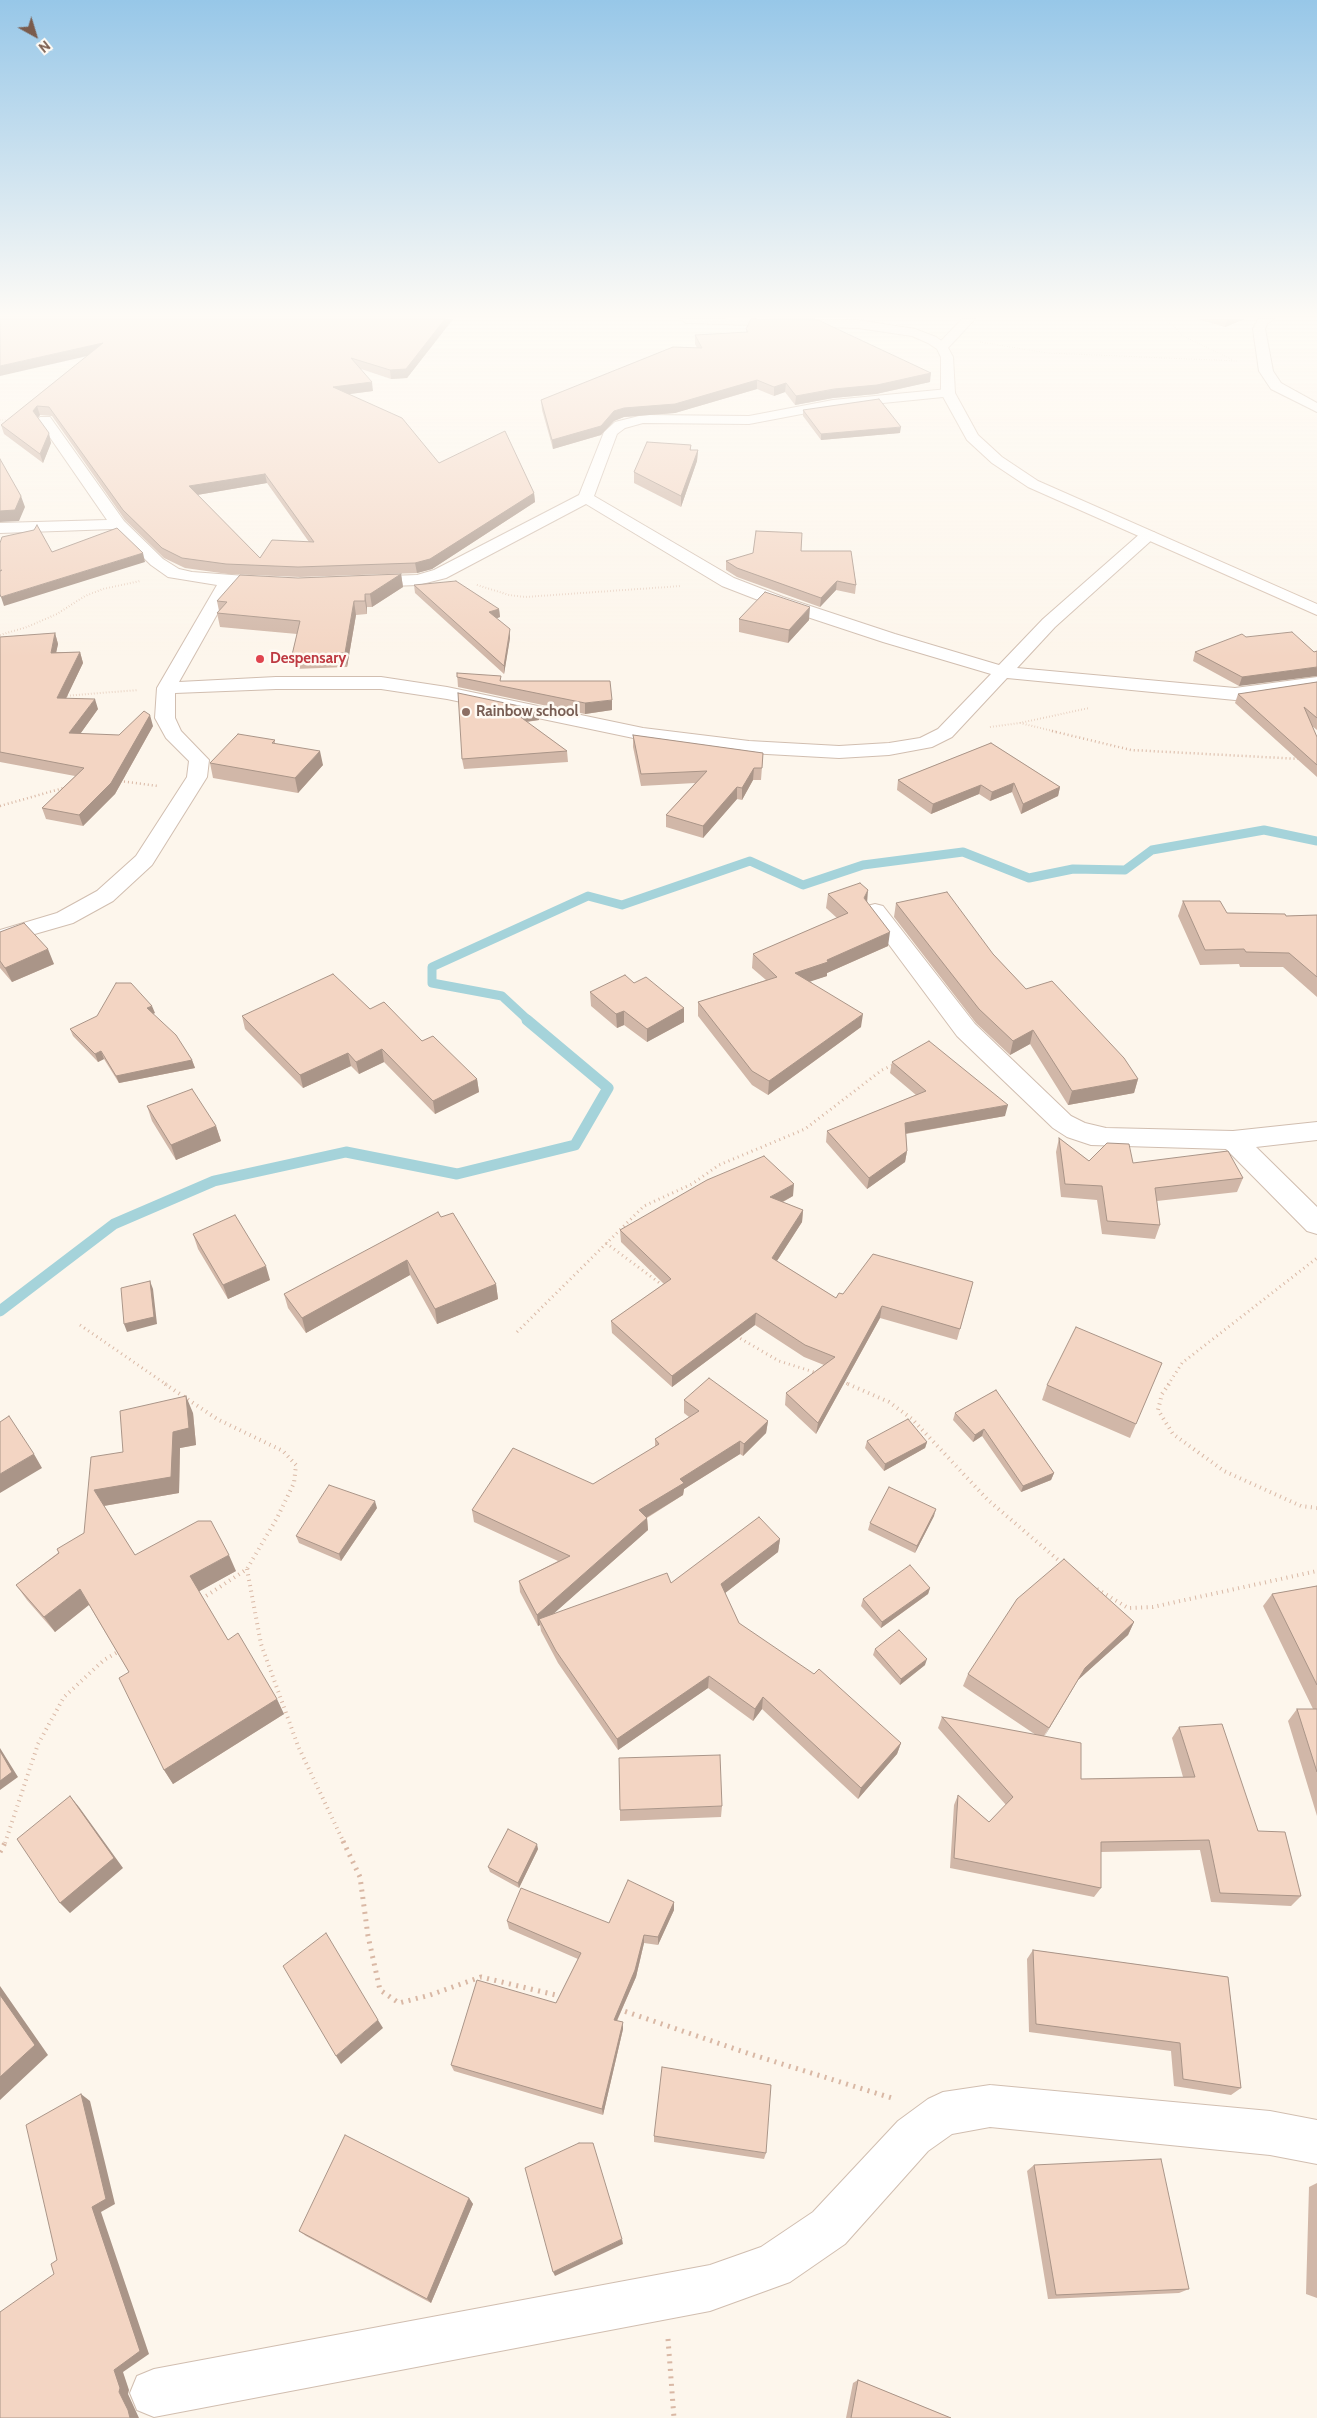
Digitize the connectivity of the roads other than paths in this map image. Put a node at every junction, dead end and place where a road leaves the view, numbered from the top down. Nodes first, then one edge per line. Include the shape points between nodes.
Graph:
1 (53, 432) edge
2 (611, 432) edge
3 (969, 432) edge
4 (586, 498) junction
5 (118, 524) junction
6 (0, 528) edge
7 (1148, 534) junction
8 (228, 581) junction
9 (349, 582) edge
10 (291, 584) edge
11 (1317, 610) edge
12 (1004, 672) junction
13 (1317, 683) edge
14 (166, 688) junction
15 (876, 911) edge
16 (0, 937) edge
17 (1317, 1131) edge
18 (1233, 1140) junction
19 (1317, 1224) edge
20 (1317, 2142) edge
21 (154, 2393) dead end

1 - 5 street
2 - 4 street
3 - 7 street via 997,460 1033,484
4 - 9 street via 440,574 418,580
4 - 12 street via 728,582 889,638
5 - 6 street
5 - 8 street via 174,574
7 - 11 street
7 - 12 street via 1049,622
8 - 10 street
8 - 14 street
12 - 13 street via 1236,694
12 - 14 street via 945,733 924,743 839,752 749,747 643,734 407,685 276,683
14 - 16 street via 165,718 173,734 199,760 196,777 144,860 105,896 65,918
15 - 18 street via 966,1030 1062,1122 1091,1136
17 - 18 street
18 - 19 street
20 - 21 street via 1270,2133 990,2106 943,2114 913,2136 829,2228 774,2266 710,2288

